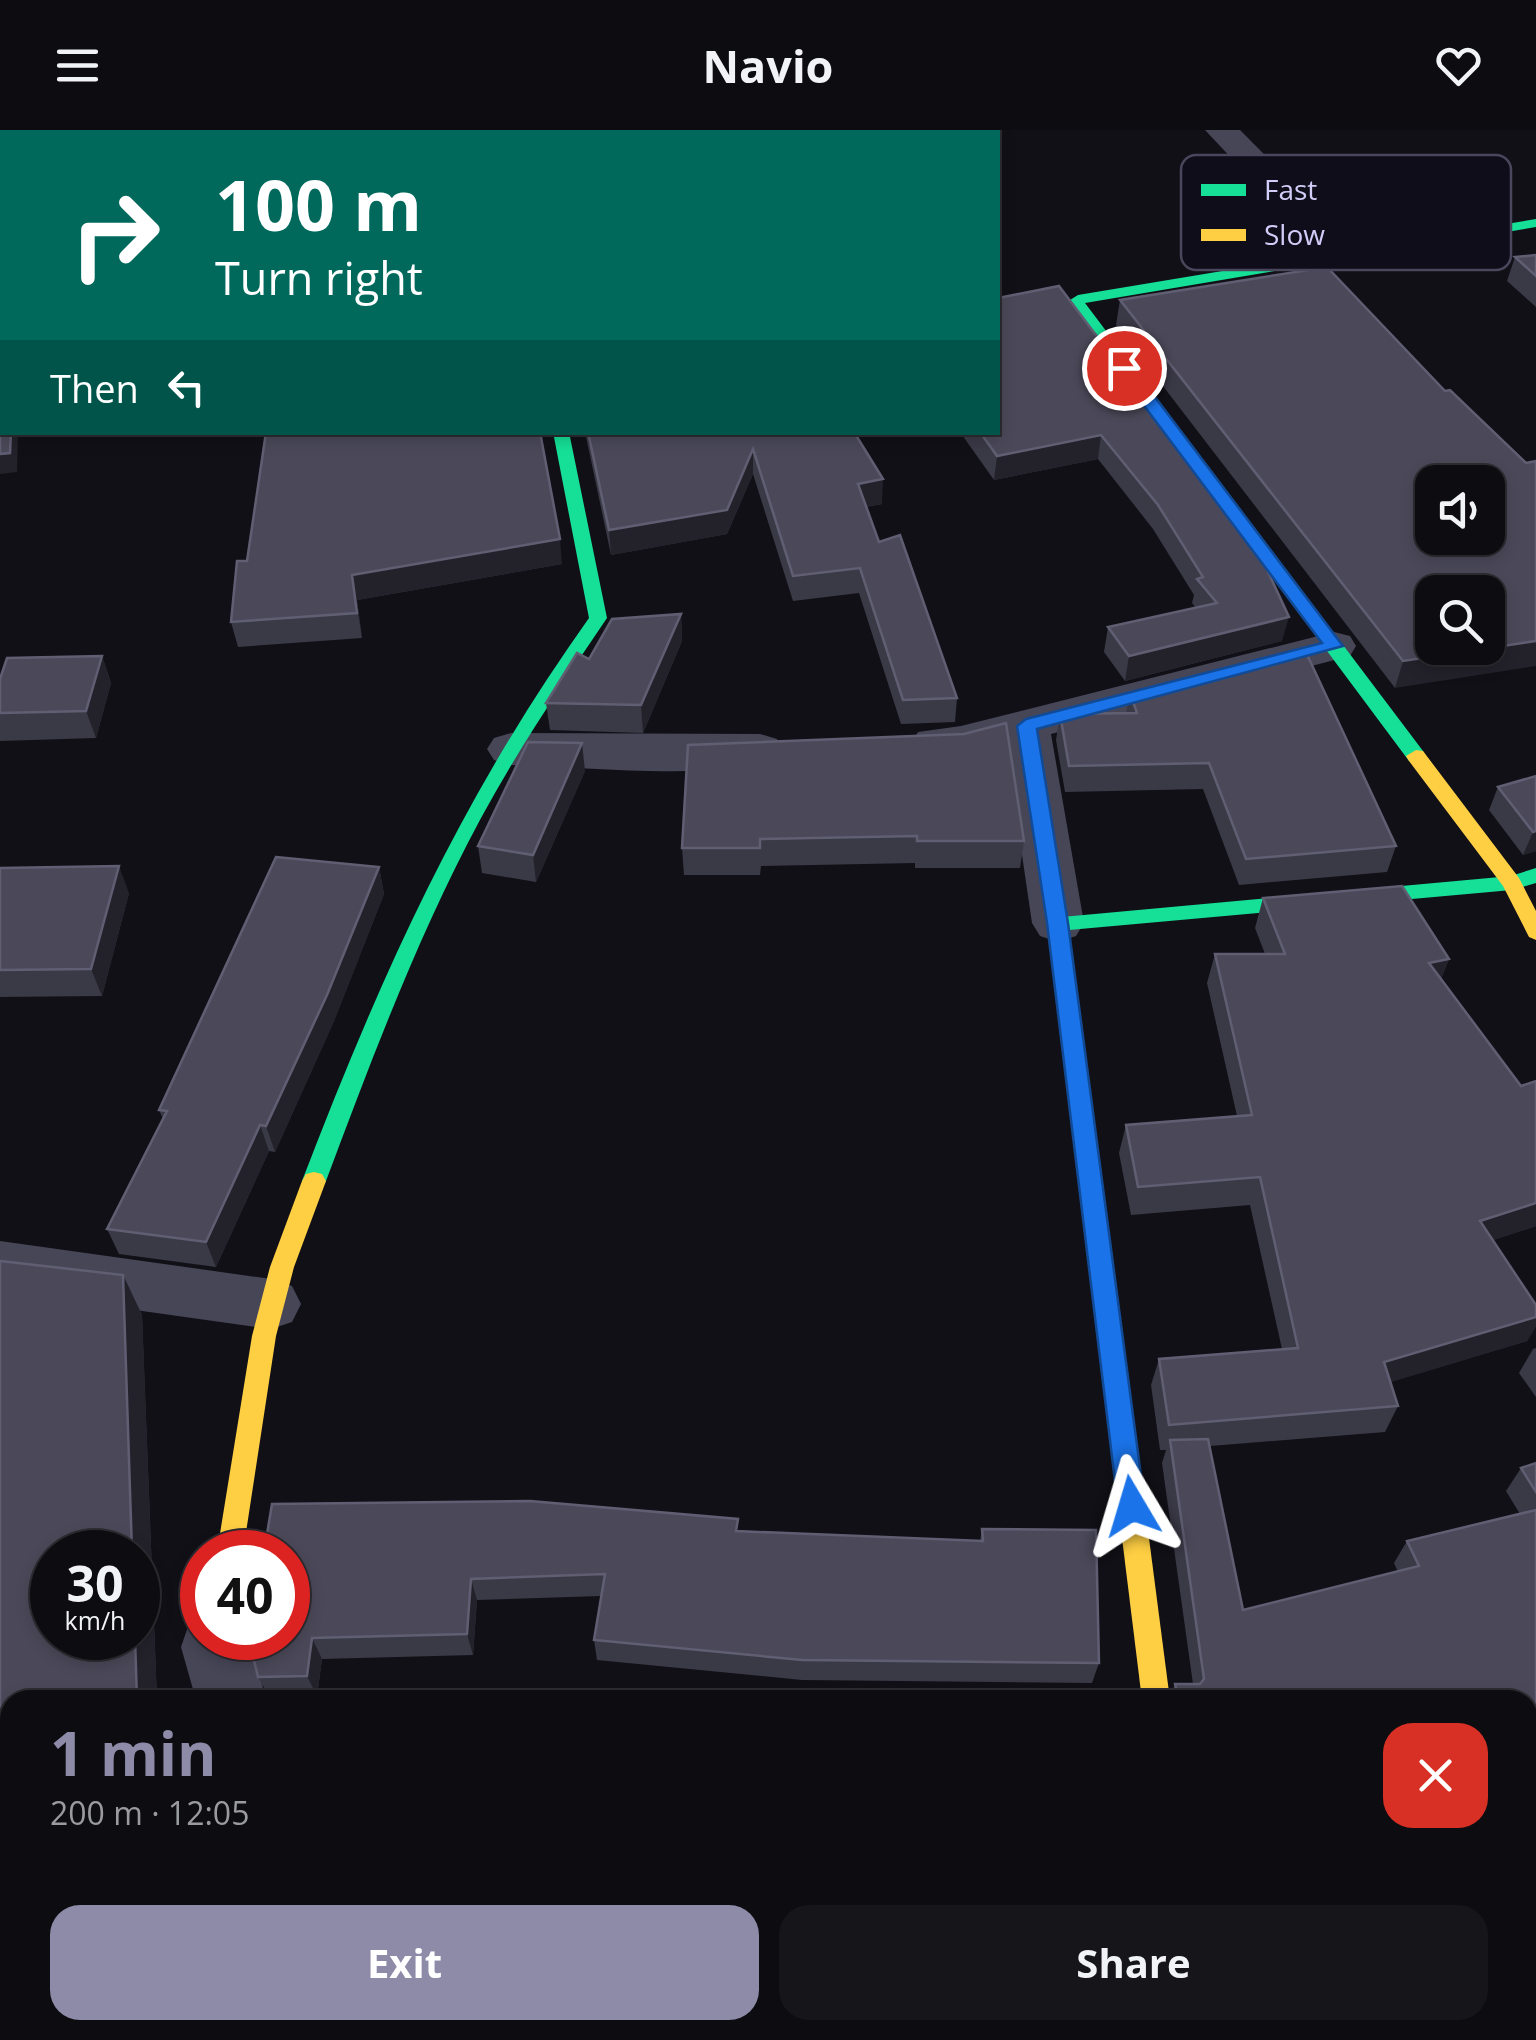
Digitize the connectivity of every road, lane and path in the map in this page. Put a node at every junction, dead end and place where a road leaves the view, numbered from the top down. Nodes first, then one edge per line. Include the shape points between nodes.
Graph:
1 (1221, 130) edge
2 (1245, 155) edge
3 (1536, 223) edge
4 (1511, 227) edge
5 (1259, 270) edge
6 (562, 435) edge
7 (1334, 646) junction
8 (1026, 726) junction
9 (901, 744) edge
10 (508, 748) junction
11 (802, 748) edge
12 (1536, 875) edge
13 (1512, 883) junction
14 (1058, 923) junction
15 (1536, 932) edge
16 (0, 1266) edge
17 (271, 1304) junction
18 (234, 1530) edge
19 (219, 1660) edge
20 (228, 1690) edge
21 (1155, 1690) edge

1 - 2 street
3 - 4 street
5 - 7 street via 1086,296 1077,306
6 - 10 street via 598,618
7 - 8 street
7 - 13 street
8 - 9 street via 961,742
8 - 14 street
10 - 11 street via 663,754
10 - 17 street via 424,898 362,1045
12 - 13 street
13 - 14 street
13 - 15 street
14 - 21 street
16 - 17 street
17 - 18 street
19 - 20 street

